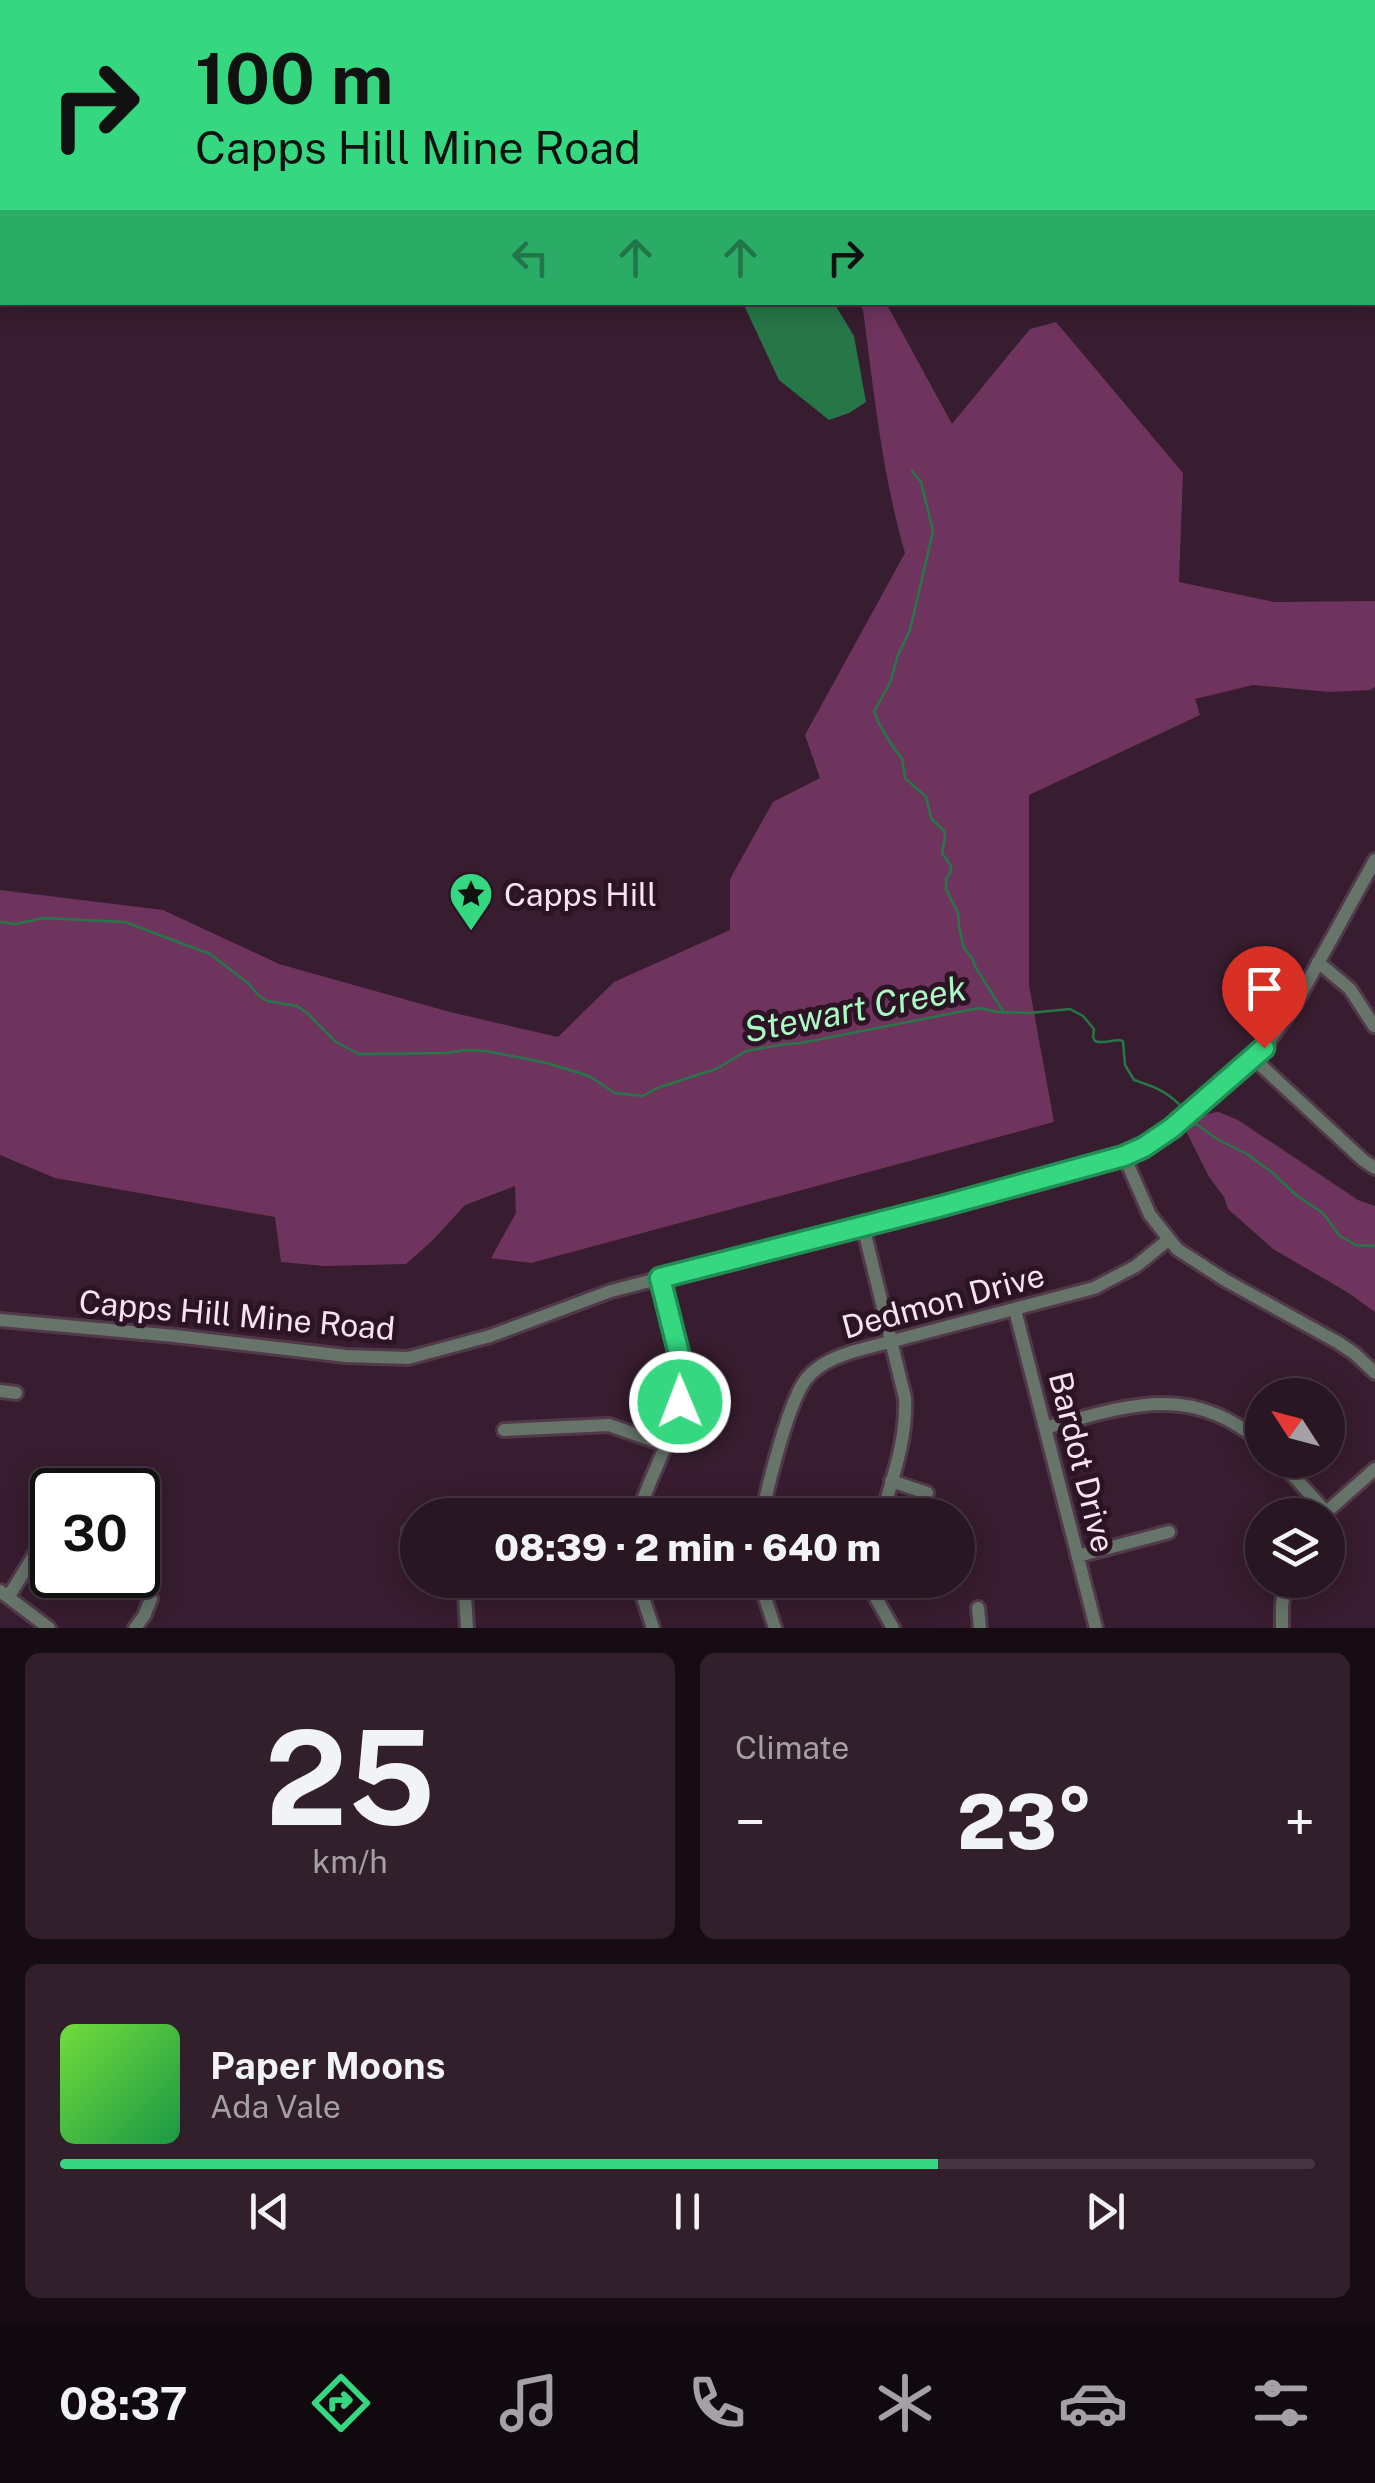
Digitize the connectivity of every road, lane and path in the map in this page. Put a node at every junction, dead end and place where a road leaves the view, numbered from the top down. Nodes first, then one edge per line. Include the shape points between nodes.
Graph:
1 (1375, 860) edge
2 (1318, 962) junction
3 (1374, 1026) edge
4 (1254, 1058) junction
5 (1124, 1156) junction
6 (1375, 1168) edge
7 (863, 1226) junction
8 (1168, 1240) junction
9 (660, 1278) junction
10 (1015, 1310) junction
11 (0, 1320) edge
12 (892, 1341) junction
13 (1375, 1372) edge
14 (0, 1391) edge
15 (16, 1394) dead end
16 (1045, 1428) junction
17 (504, 1430) dead end
18 (1245, 1430) edge
19 (666, 1445) junction
20 (1375, 1469) edge
21 (1294, 1478) edge
22 (892, 1481) junction
23 (926, 1493) dead end
24 (645, 1498) edge
25 (767, 1498) edge
26 (887, 1498) edge
27 (1311, 1498) edge
28 (1343, 1498) edge
29 (1169, 1532) dead end
30 (1078, 1556) junction
31 (30, 1557) edge
32 (4, 1594) edge
33 (465, 1598) edge
34 (643, 1598) edge
35 (765, 1598) edge
36 (876, 1598) edge
37 (1283, 1598) edge
38 (152, 1599) dead end
39 (978, 1608) dead end
40 (49, 1628) edge
41 (135, 1628) edge
42 (467, 1628) edge
43 (653, 1628) edge
44 (775, 1628) edge
45 (892, 1628) edge
46 (980, 1628) edge
47 (1096, 1628) edge
48 (1282, 1628) edge

1 - 2 street, Capps Hill Mine Road
2 - 3 street via 1350,989
2 - 4 street, Capps Hill Mine Road
4 - 5 street, Capps Hill Mine Road via 1159,1138
4 - 6 street
5 - 7 street, Capps Hill Mine Road
5 - 8 street
7 - 9 street, Capps Hill Mine Road
7 - 12 street
8 - 10 street, Dedmon Drive via 1112,1280
8 - 13 street
9 - 11 street, Capps Hill Mine Road via 438,1352 396,1358
9 - 19 street via 680,1366 680,1402
10 - 12 street, Dedmon Drive
10 - 16 street, Bardot Drive
12 - 22 street via 906,1416
12 - 25 street, Dedmon Drive via 825,1362 804,1382
14 - 15 street
16 - 18 street via 1132,1405 1176,1404
16 - 30 street, Bardot Drive
17 - 19 street via 609,1425
19 - 24 street
20 - 28 street
21 - 27 street
22 - 23 street
22 - 26 street
29 - 30 street
30 - 47 street, Bardot Drive
31 - 32 street
32 - 40 street
33 - 42 street
34 - 43 street
35 - 44 street
36 - 45 street
37 - 48 street
38 - 41 street
39 - 46 street

